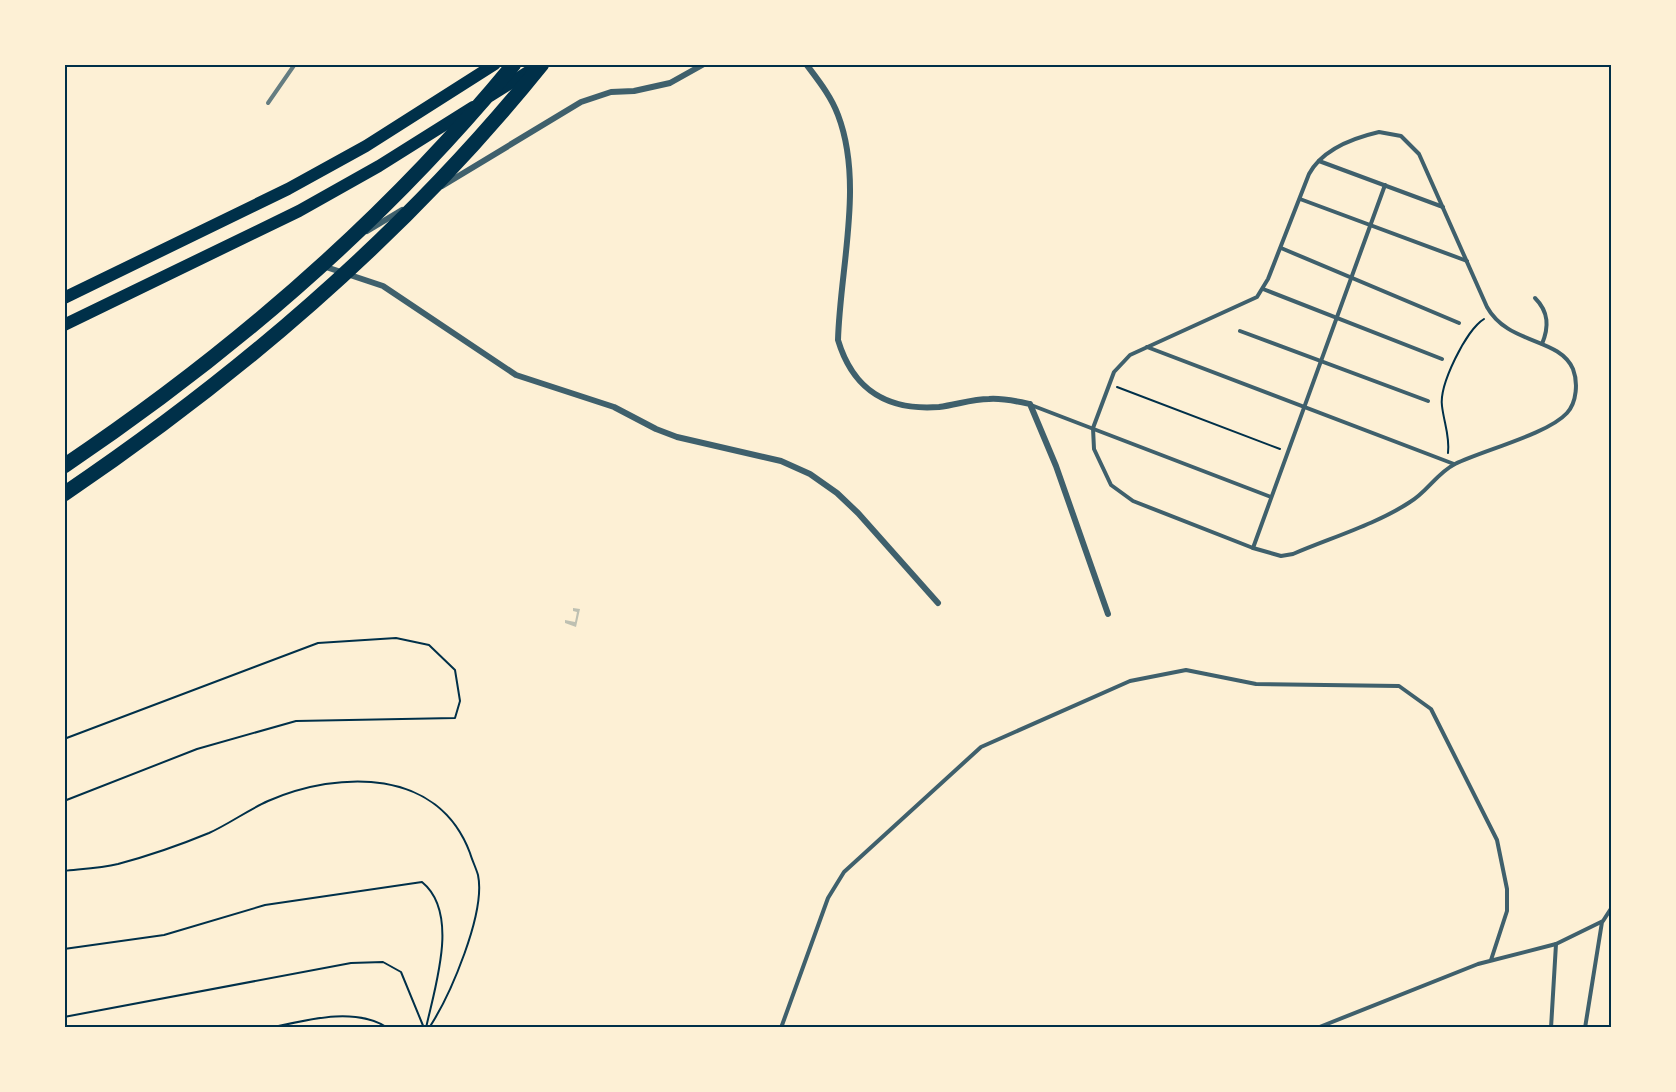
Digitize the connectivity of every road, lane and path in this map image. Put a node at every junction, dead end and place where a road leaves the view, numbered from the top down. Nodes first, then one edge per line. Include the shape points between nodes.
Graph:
1 (495, 64) edge
2 (514, 64) edge
3 (541, 64) edge
4 (704, 64) edge
5 (806, 64) edge
6 (1318, 160) junction
7 (1385, 185) junction
8 (1300, 199) junction
9 (1443, 207) junction
10 (1371, 225) junction
11 (1281, 248) junction
12 (1467, 261) junction
13 (1351, 278) junction
14 (1263, 289) junction
15 (64, 298) edge
16 (1535, 298) dead end
17 (1492, 316) junction
18 (1336, 318) junction
19 (1459, 323) dead end
20 (64, 325) edge
21 (1240, 331) dead end
22 (1542, 344) junction
23 (1146, 347) junction
24 (1442, 359) dead end
25 (1320, 361) junction
26 (1109, 384) junction
27 (1428, 402) dead end
28 (1030, 405) junction
29 (1303, 407) junction
30 (1093, 428) junction
31 (1287, 452) junction
32 (1446, 462) junction
33 (1454, 465) junction
34 (64, 466) edge
35 (65, 494) edge
36 (1271, 497) junction
37 (1253, 548) junction
38 (938, 603) dead end
39 (1108, 614) dead end
40 (64, 739) edge
41 (64, 801) edge
42 (64, 871) edge
43 (1611, 907) edge
44 (1603, 921) junction
45 (1556, 944) junction
46 (64, 949) edge
47 (1491, 960) junction
48 (64, 1017) edge
49 (270, 1028) edge
50 (388, 1028) edge
51 (426, 1028) edge
52 (781, 1028) edge
53 (1317, 1028) edge
54 (1551, 1028) edge
55 (1585, 1028) edge

1 - 15 main road via 366,146 288,189
2 - 34 highway via 409,180 308,280 199,371
3 - 20 main road via 379,166 299,211
3 - 35 highway via 426,195 323,296 212,388
4 - 38 street via 670,83 611,92 581,102 315,263 383,286 516,375 614,407 677,437 781,461 810,474 858,513
5 - 28 street via 838,113 847,142 850,173 838,340 854,374 871,392 902,406 940,407 989,399
6 - 7 lane
6 - 8 lane
6 - 9 lane via 1368,134 1390,132 1401,136 1419,154
7 - 9 lane
7 - 10 lane
8 - 10 lane
8 - 11 lane
9 - 12 lane
10 - 12 lane
10 - 13 lane
11 - 13 lane
11 - 14 lane
12 - 17 lane
13 - 18 lane
13 - 19 lane
14 - 18 lane
14 - 23 lane via 1248,303
16 - 22 lane via 1542,304 1548,323
17 - 22 lane via 1514,334
17 - 32 path via 1472,329 1444,388 1442,406 1450,441
18 - 24 lane
18 - 25 lane
21 - 25 lane
22 - 33 lane via 1566,358 1573,368 1576,391 1569,411 1549,425
23 - 26 lane via 1121,362
23 - 29 lane
25 - 27 lane
25 - 29 lane
26 - 30 lane
26 - 31 path
28 - 30 lane
28 - 39 street via 1056,466
29 - 31 lane
29 - 32 lane
30 - 36 lane
30 - 37 lane via 1094,449 1111,485 1121,494
31 - 36 lane
32 - 33 lane
33 - 37 lane via 1402,507 1293,554 1281,556
36 - 37 lane
40 - 41 path via 318,643 396,638 429,645 455,670 460,701 455,718 296,721 197,749
42 - 51 path via 117,864 209,833 269,800 332,782 384,782 426,796 463,836 478,876 475,919 464,956 446,1003
43 - 44 lane
44 - 45 lane
44 - 55 lane
45 - 47 lane
45 - 54 lane
46 - 51 path via 164,935 265,905 422,882 432,890 442,918 441,957
47 - 52 lane via 1507,911 1497,840 1431,709 1399,686 1256,684 1186,670 1130,681 981,747 964,762 844,872 828,898
47 - 53 lane
48 - 51 path via 351,963 383,962 401,972
49 - 50 path via 310,1019 360,1016

